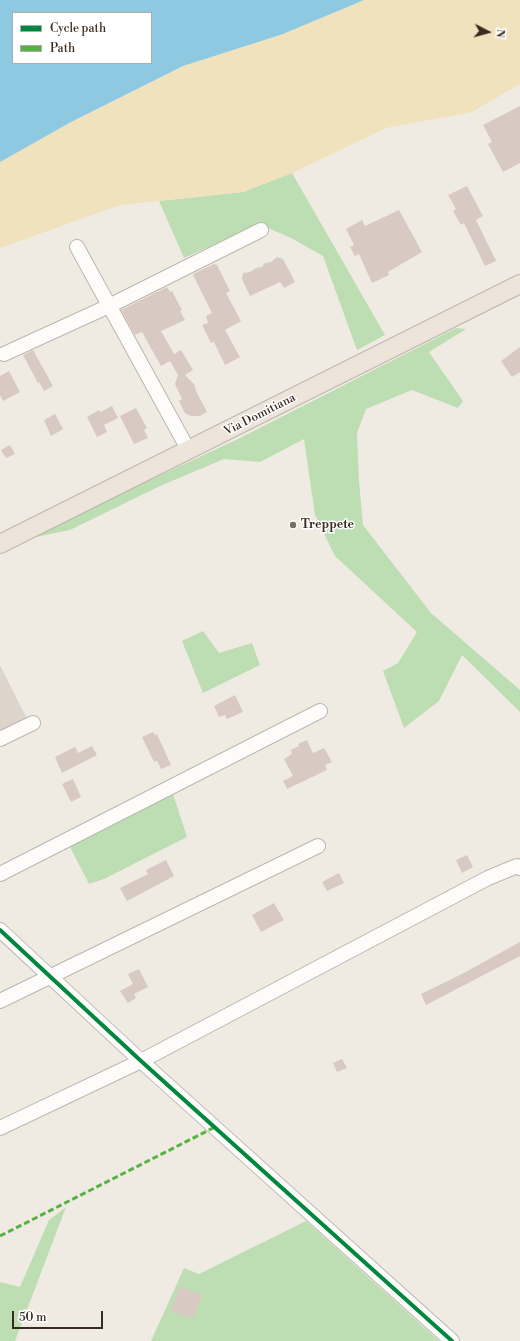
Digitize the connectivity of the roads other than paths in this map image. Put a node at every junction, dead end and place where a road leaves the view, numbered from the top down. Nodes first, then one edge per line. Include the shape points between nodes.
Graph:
1 (261, 230) dead end
2 (77, 247) dead end
3 (520, 284) edge
4 (109, 306) junction
5 (4, 354) dead end
6 (189, 451) junction
7 (0, 544) edge
8 (320, 711) dead end
9 (33, 723) dead end
10 (0, 739) edge
11 (318, 846) dead end
12 (520, 868) edge
13 (0, 874) edge
14 (0, 930) edge
15 (51, 977) junction
16 (0, 1001) edge
17 (141, 1061) junction
18 (0, 1128) edge
19 (452, 1341) edge

1 - 4 street
2 - 4 street
3 - 6 main road, Via Domitiana
4 - 5 street
4 - 6 street
6 - 7 main road, Via Domitiana
8 - 13 street
9 - 10 street
11 - 15 street
12 - 17 street via 517,866 488,878
14 - 15 street
15 - 16 street
15 - 17 street
17 - 18 street
17 - 19 street

